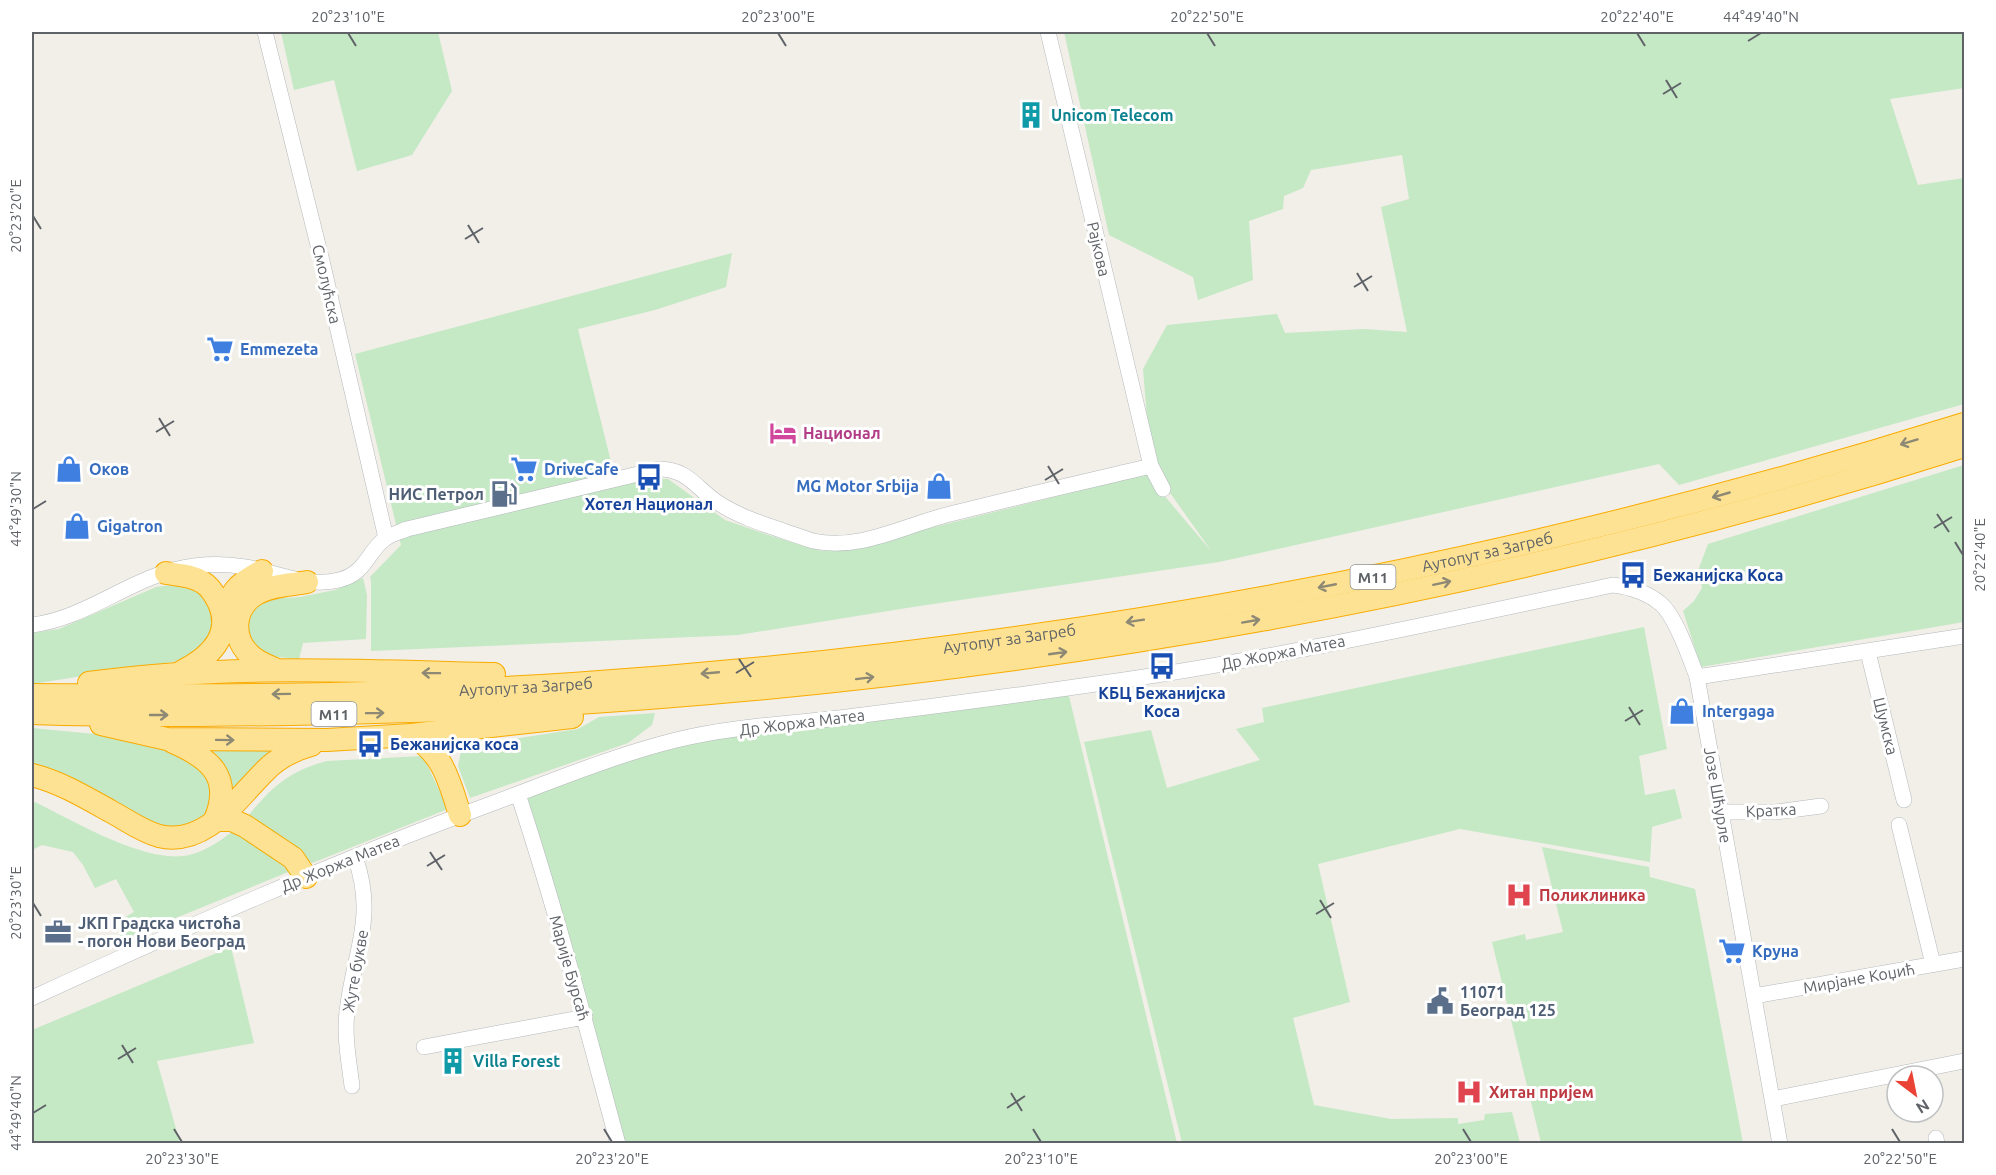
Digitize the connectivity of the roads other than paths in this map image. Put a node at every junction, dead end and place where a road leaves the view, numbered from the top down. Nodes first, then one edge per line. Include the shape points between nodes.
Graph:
1 (265, 32) edge
2 (1048, 32) edge
3 (1965, 424) edge
4 (1965, 446) edge
5 (1151, 466) junction
6 (1163, 489) dead end
7 (386, 538) junction
8 (205, 565) junction
9 (262, 571) junction
10 (166, 573) junction
11 (307, 582) junction
12 (1613, 585) joint
13 (232, 593) junction
14 (231, 619) junction
15 (32, 625) edge
16 (1965, 636) edge
17 (1868, 652) junction
18 (279, 671) junction
19 (175, 674) junction
20 (1697, 676) junction
21 (571, 684) junction
22 (32, 693) edge
23 (609, 701) junction
24 (32, 713) edge
25 (58, 714) junction
26 (478, 728) junction
27 (411, 735) junction
28 (167, 739) junction
29 (327, 740) junction
30 (446, 771) junction
31 (32, 775) edge
32 (32, 785) edge
33 (63, 787) junction
34 (518, 794) junction
35 (1904, 800) dead end
36 (1821, 806) dead end
37 (1722, 812) junction
38 (460, 815) junction
39 (215, 820) junction
40 (1899, 825) dead end
41 (355, 857) junction
42 (306, 877) junction
43 (1965, 959) edge
44 (1933, 964) junction
45 (1754, 996) junction
46 (32, 998) edge
47 (585, 1017) junction
48 (424, 1047) dead end
49 (1965, 1060) edge
50 (351, 1086) dead end
51 (1773, 1099) junction
52 (618, 1143) edge
53 (1780, 1143) edge

1 - 7 street, Смолућска
2 - 5 street, Рајкова
3 -> 21 highway, Аутопут за Загреб / M11 via 1627,520 1274,597 965,645 768,668
23 -> 4 highway, Аутопут за Загреб / M11 via 807,685 960,667 1312,610 1661,532
5 - 6 street, Рајкова
5 - 7 street via 948,514 853,543 813,541 731,511 684,474 668,469 488,508
7 - 11 street via 366,563 348,576
8 - 9 street
8 - 10 street
8 - 13 highway via 225,581
9 - 11 street
9 - 13 highway
10 - 14 highway via 204,583
10 - 15 street via 74,615
11 - 14 highway via 263,591
12 - 20 street, Јозе Шћурле via 1633,589 1662,604
12 - 34 street, Др Жоржа Матеа via 1163,674 702,735 643,749
13 - 14 highway
14 - 18 highway via 247,653
14 - 19 highway via 208,655
16 - 17 street
17 - 20 street
17 - 35 street, Шумска
18 - 19 highway
21 -> 18 highway via 561,677
19 - 22 highway
20 - 37 street, Јозе Шћурле
21 -> 22 highway, Аутопут за Загреб / M11 via 285,694
25 -> 23 highway, Аутопут за Загреб / M11 via 376,713
23 - 26 highway via 573,716
24 - 25 highway, M11
25 - 28 highway
26 - 27 highway
26 - 30 highway via 450,747
27 - 29 highway
27 - 30 highway via 432,751
28 -> 29 highway
28 - 39 highway via 195,752 212,767 221,794
29 - 39 highway via 299,748 275,762
30 - 38 highway
31 - 33 highway
32 - 33 highway
33 - 39 highway via 142,830 162,836 186,837
34 - 38 street, Др Жоржа Матеа
34 - 47 street, Марије Бурсаћ
36 - 37 street, Кратка via 1776,812
37 - 45 street, Јозе Шћурле
38 - 41 street, Др Жоржа Матеа
39 - 42 highway via 237,822 254,832 293,858
40 - 44 street
41 - 42 street, Др Жоржа Матеа
41 - 50 street, Жуте букве via 362,877 365,916 346,1018
42 - 46 street, Др Жоржа Матеа
43 - 44 street, Мирјане Коџић
44 - 45 street, Мирјане Коџић
45 - 51 street, Јозе Шћурле
47 - 48 street
47 - 52 street, Марије Бурсаћ
49 - 51 street
51 - 53 street, Јозе Шћурле

